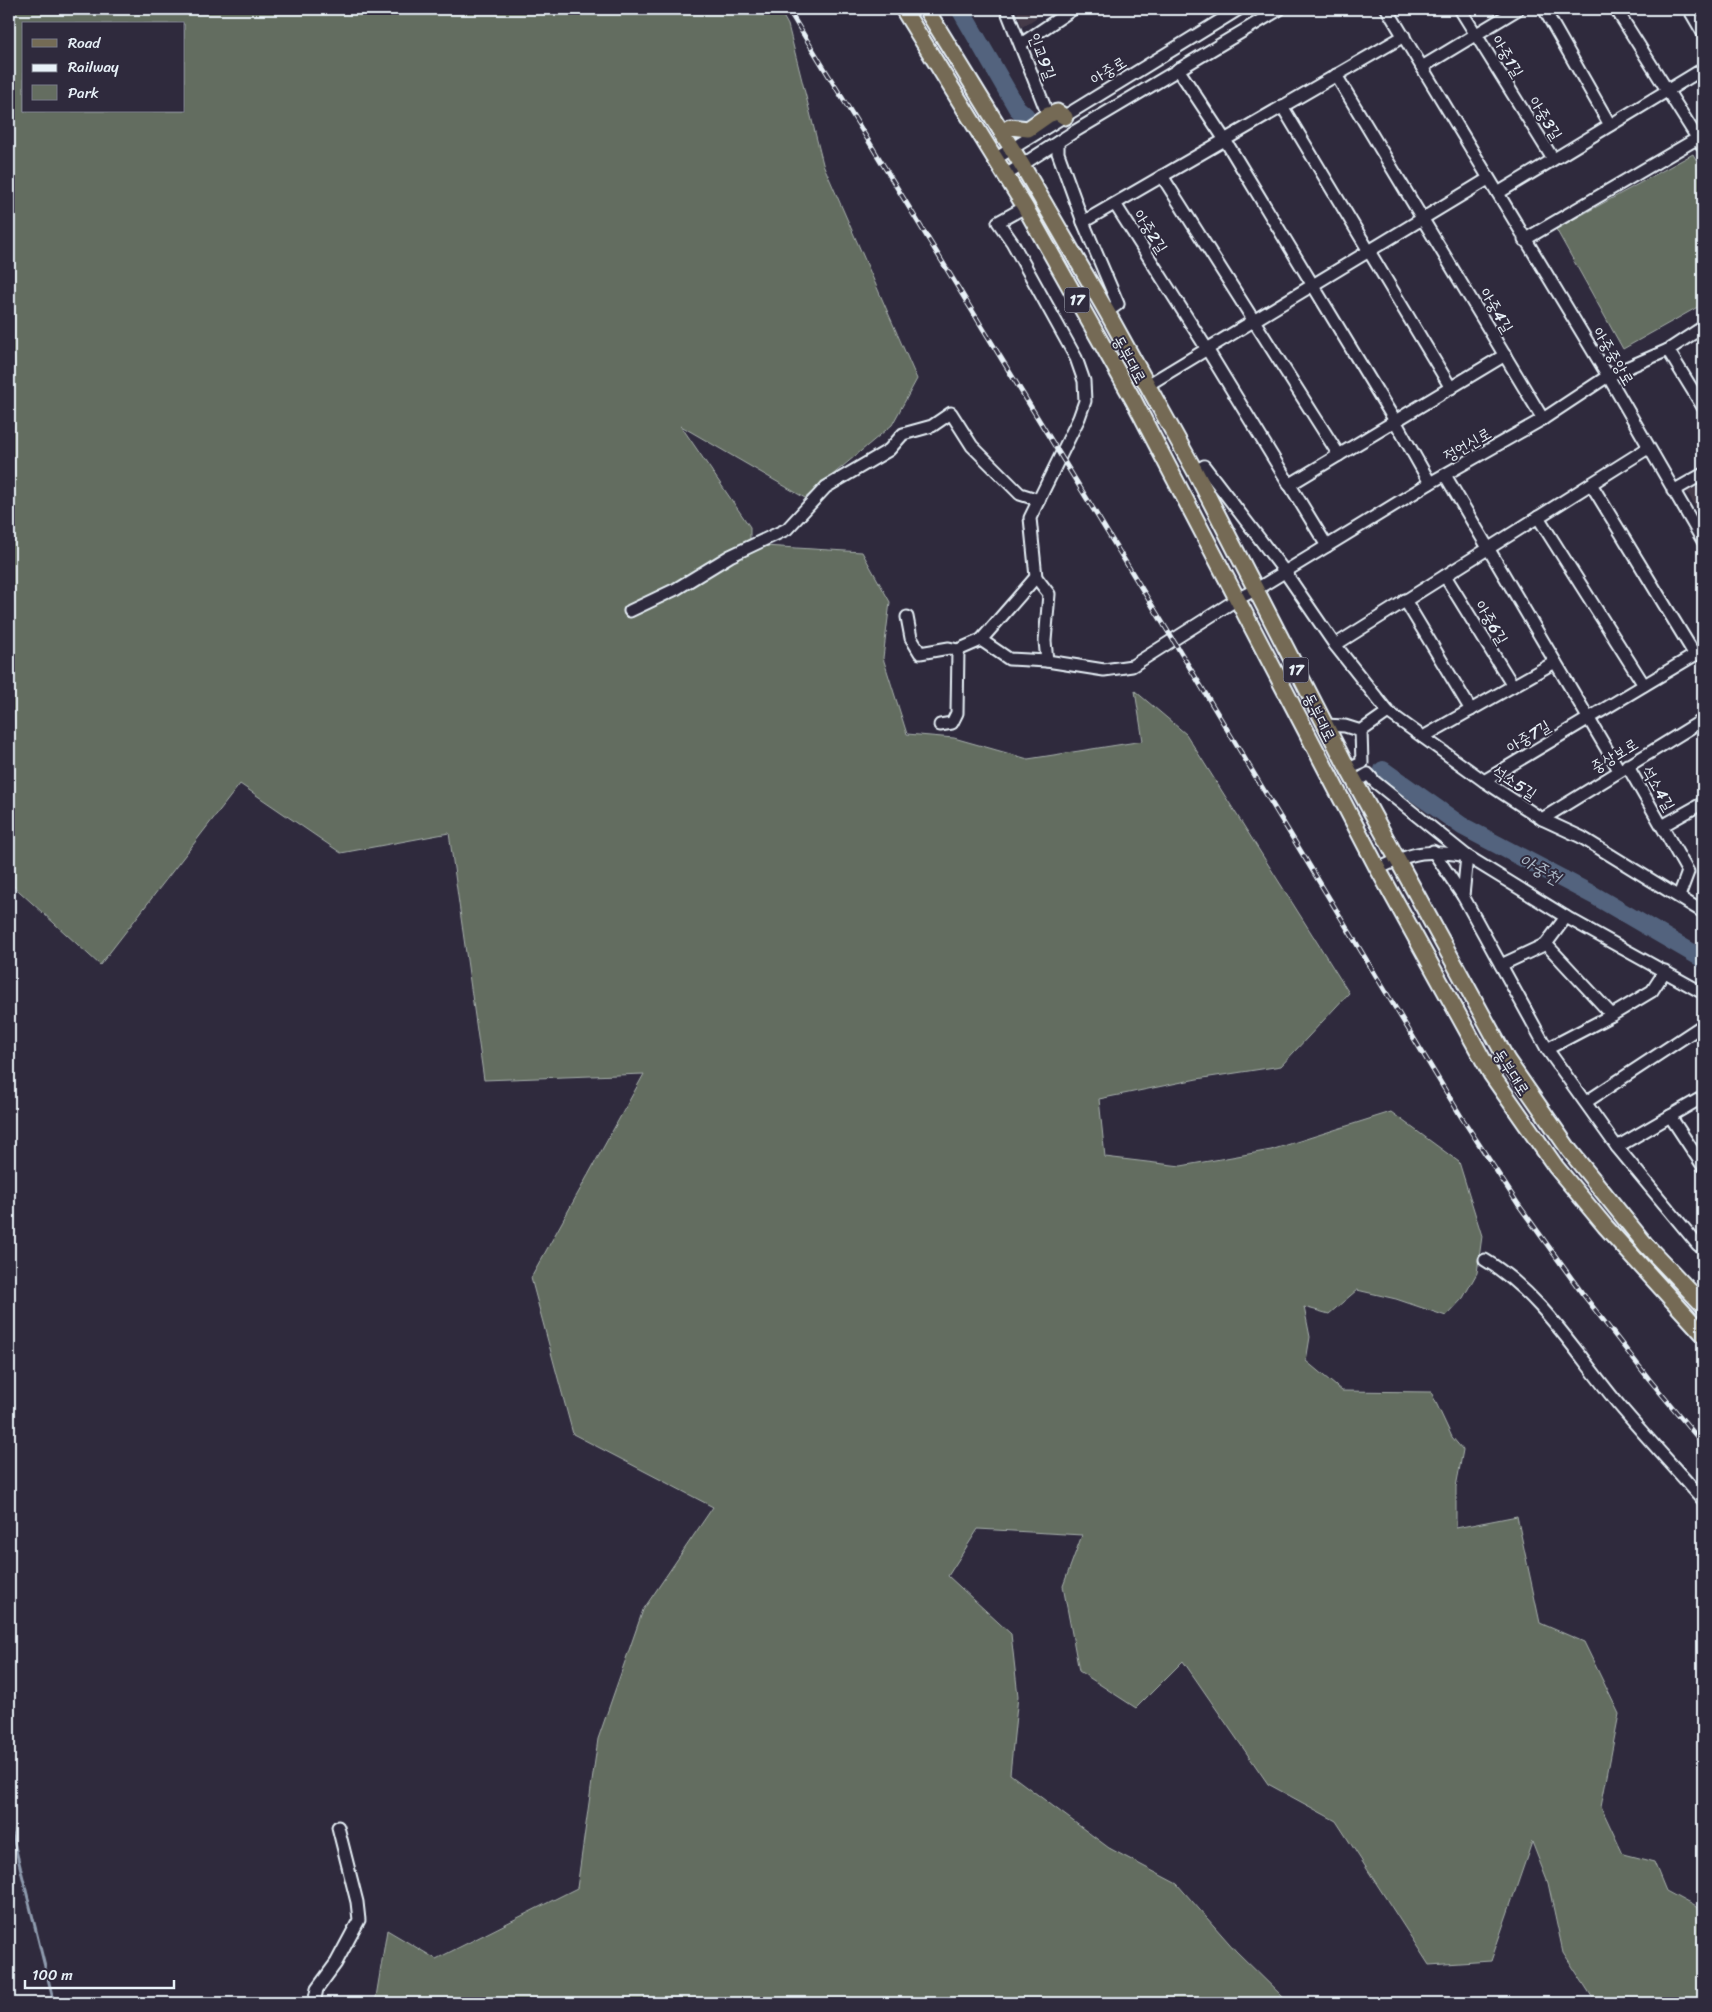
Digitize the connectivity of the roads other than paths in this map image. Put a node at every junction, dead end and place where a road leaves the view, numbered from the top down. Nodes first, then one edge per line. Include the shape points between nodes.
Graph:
1 (903, 9) edge
2 (926, 9) edge
3 (1006, 9) edge
4 (1073, 9) edge
5 (1239, 9) edge
6 (1280, 9) edge
7 (1387, 9) edge
8 (1460, 9) edge
9 (1518, 9) edge
10 (1544, 9) edge
11 (1616, 9) edge
12 (1689, 9) edge
13 (1703, 33) edge
14 (1476, 34) junction
15 (1404, 36) junction
16 (1021, 44) junction
17 (1422, 67) junction
18 (1178, 69) junction
19 (1703, 69) edge
20 (1336, 75) junction
21 (1668, 91) junction
22 (1511, 94) joint
23 (1282, 106) junction
24 (1048, 115) junction
25 (1066, 117) junction
26 (1610, 125) junction
27 (1002, 132) junction
28 (1225, 140) junction
29 (1058, 142) junction
30 (1701, 143) edge
31 (1012, 149) junction
32 (995, 159) junction
33 (1553, 159) junction
34 (1022, 165) junction
35 (1006, 175) junction
36 (1162, 176) junction
37 (1488, 179) junction
38 (1498, 193) junction
39 (1115, 204) junction
40 (1025, 207) junction
41 (1423, 219) junction
42 (1082, 222) junction
43 (1524, 240) junction
44 (1369, 251) junction
45 (1313, 285) junction
46 (1107, 312) junction
47 (1254, 321) junction
48 (1703, 327) edge
49 (1207, 349) junction
50 (1668, 350) junction
51 (1505, 355) junction
52 (1608, 376) junction
53 (1146, 386) junction
54 (1451, 388) junction
55 (1703, 407) edge
56 (1543, 419) junction
57 (1396, 421) junction
58 (1648, 448) junction
59 (1339, 455) junction
60 (1195, 471) junction
61 (1445, 474) junction
62 (1703, 474) edge
63 (1430, 483) junction
64 (1591, 484) junction
65 (1290, 485) junction
66 (1673, 491) junction
67 (1039, 500) junction
68 (1538, 517) junction
69 (1703, 542) edge
70 (1327, 546) junction
71 (1488, 548) junction
72 (1285, 572) junction
73 (1445, 576) junction
74 (1036, 577) junction
75 (1255, 590) junction
76 (1239, 598) junction
77 (1405, 600) junction
78 (630, 611) dead end
79 (907, 617) dead end
80 (981, 640) junction
81 (1335, 645) junction
82 (958, 650) junction
83 (1699, 652) edge
84 (1048, 661) junction
85 (1555, 662) junction
86 (1644, 685) junction
87 (1512, 686) junction
88 (1471, 710) junction
89 (1388, 712) junction
90 (1588, 719) junction
91 (1703, 720) edge
92 (940, 725) dead end
93 (1325, 725) junction
94 (1361, 731) junction
95 (1423, 737) junction
96 (1623, 768) junction
97 (1358, 772) junction
98 (1484, 781) junction
99 (1703, 803) edge
100 (1542, 819) junction
101 (1662, 826) junction
102 (1433, 851) junction
103 (1467, 856) junction
104 (1398, 859) junction
105 (1378, 869) junction
106 (1463, 896) junction
107 (1678, 896) junction
108 (1703, 912) edge
109 (1566, 917) junction
110 (1546, 944) junction
111 (1501, 965) junction
112 (1665, 971) junction
113 (1703, 993) edge
114 (1612, 1015) junction
115 (1703, 1025) edge
116 (1547, 1049) junction
117 (1703, 1097) edge
118 (1586, 1102) junction
119 (1670, 1116) junction
120 (1617, 1147) junction
121 (1703, 1166) edge
122 (1703, 1243) edge
123 (1485, 1260) dead end
124 (1703, 1305) edge
125 (1703, 1334) edge
126 (1703, 1500) edge
127 (338, 1827) dead end
128 (314, 2003) edge

1 - 32 main road, 동부대로 / 17
2 - 27 main road, 동부대로 / 17
3 - 16 street, 인교9길
4 - 16 street
5 - 25 street, 아중로
6 - 18 street
7 - 15 street, 아중중앙로
8 - 14 street
9 - 14 street, 아중1길
10 - 26 street
11 - 21 street
12 - 13 street
14 - 17 street, 아중1길
14 - 22 street, 아중1길
15 - 17 street, 아중중앙로
15 - 20 street, 아중2길
16 - 24 street, 인교9길
17 - 37 street, 아중중앙로
18 - 28 street
18 - 29 street
19 - 21 street, 아중3길
20 - 23 street, 아중2길
20 - 41 street, 아중4길
21 - 26 street, 아중3길
21 - 30 street
22 - 33 street, 아중3길
23 - 28 street, 아중2길
23 - 44 street
24 - 25 main road via 1057,112
24 - 27 main road via 1028,129 1010,127
25 - 31 street, 아중로
26 - 33 street, 아중3길
27 - 31 main road, 동부대로 / 17
28 - 36 street, 아중2길
28 - 45 street
29 - 34 street
29 - 42 street via 1058,153
30 - 43 street
31 - 32 street, 아중로
31 - 34 main road, 동부대로 / 17
32 - 35 main road, 동부대로 / 17
33 - 38 street, 아중3길
34 - 35 street
34 - 46 main road, 동부대로 / 17
35 - 40 main road, 동부대로 / 17
36 - 39 street, 아중2길
36 - 47 street
37 - 38 street, 아중중앙로
37 - 41 street
38 - 43 street, 아중중앙로
39 - 42 street, 아중2길
39 - 49 street, 아중2길
40 - 67 street via 998,222 1076,358 1084,381 1085,400
40 - 76 main road, 동부대로 / 17
41 - 44 street
41 - 51 street, 아중4길
42 - 46 street via 1118,304
43 - 52 street, 아중중앙로
44 - 45 street
44 - 54 street
45 - 47 street
45 - 57 street
46 - 53 main road, 동부대로 / 17
47 - 49 street
47 - 59 street
48 - 50 street, 정언신로
49 - 53 street
49 - 65 street
50 - 52 street, 정언신로
50 - 55 street
51 - 54 street
51 - 56 street, 아중4길
52 - 56 street, 정언신로
52 - 58 street, 아중중앙로
53 - 60 main road, 동부대로 / 17
54 - 57 street
56 - 61 street, 정언신로
57 - 59 street
57 - 63 street
58 - 64 street
58 - 66 street, 아중중앙로
59 - 65 street
60 - 72 street, 석소5길 via 1204,466
60 - 75 main road, 동부대로 / 17
61 - 63 street, 정언신로
61 - 71 street, 아중6길
62 - 66 street
63 - 70 street, 정언신로
64 - 68 street
64 - 83 street, 아중7길
65 - 70 street
66 - 69 street, 아중중앙로
67 - 74 street via 1030,518
67 - 78 street via 1020,494 972,446 951,413 932,426 903,434 889,450 826,487 787,529
68 - 71 street
68 - 86 street
70 - 72 street, 정언신로
71 - 73 street
71 - 85 street, 아중6길
72 - 75 street, 정언신로
72 - 81 street, 석소5길
73 - 77 street
73 - 87 street, 아중6길
74 - 80 street
74 - 84 street via 1049,594 1045,642
75 - 76 street, 정언신로
75 - 93 main road, 동부대로 / 17
76 - 84 street, 정언신로 via 1132,666 1104,670
76 - 105 main road, 동부대로 / 17
77 - 81 street
77 - 88 street
79 - 82 street via 911,638 920,653 949,648
80 - 82 street
80 - 84 street, 정언신로 via 1009,659
81 - 89 street, 석소5길
82 - 92 street via 957,714 952,723
83 - 86 street, 아중7길
85 - 87 street
85 - 90 street
86 - 90 street, 아중7길
87 - 88 street
88 - 95 street
89 - 94 street
89 - 95 street, 석소5길
90 - 96 street
90 - 98 street, 아중7길
91 - 96 street, 중상보로
93 - 94 street
93 - 97 main road, 동부대로 / 17
94 - 97 street
95 - 98 street, 석소5길
96 - 100 street, 중상보로
96 - 101 street, 석소4길
97 - 103 street
97 - 104 main road, 동부대로 / 17
98 - 100 street, 석소5길
99 - 101 street, 석소4길
100 - 107 street, 석소5길 via 1581,838
101 - 107 street, 석소4길 via 1688,872
102 - 103 street
102 - 104 street
102 - 106 street
103 - 106 street
103 - 109 street
104 - 105 street
104 - 124 main road, 동부대로 / 17 via 1506,1060 1576,1158 1646,1245
105 - 125 main road, 동부대로 / 17 via 1491,1074 1556,1166 1605,1226
106 - 111 street
107 - 108 street, 석소5길
109 - 110 street
109 - 112 street
110 - 111 street
110 - 114 street
111 - 116 street
112 - 113 street
112 - 114 street via 1652,991
114 - 116 street
115 - 118 street
116 - 118 street
117 - 119 street
118 - 120 street
119 - 120 street
119 - 121 street
120 - 122 street via 1698,1245
123 - 126 street via 1507,1273 1565,1336
127 - 128 street via 359,1920 336,1963 317,1989

